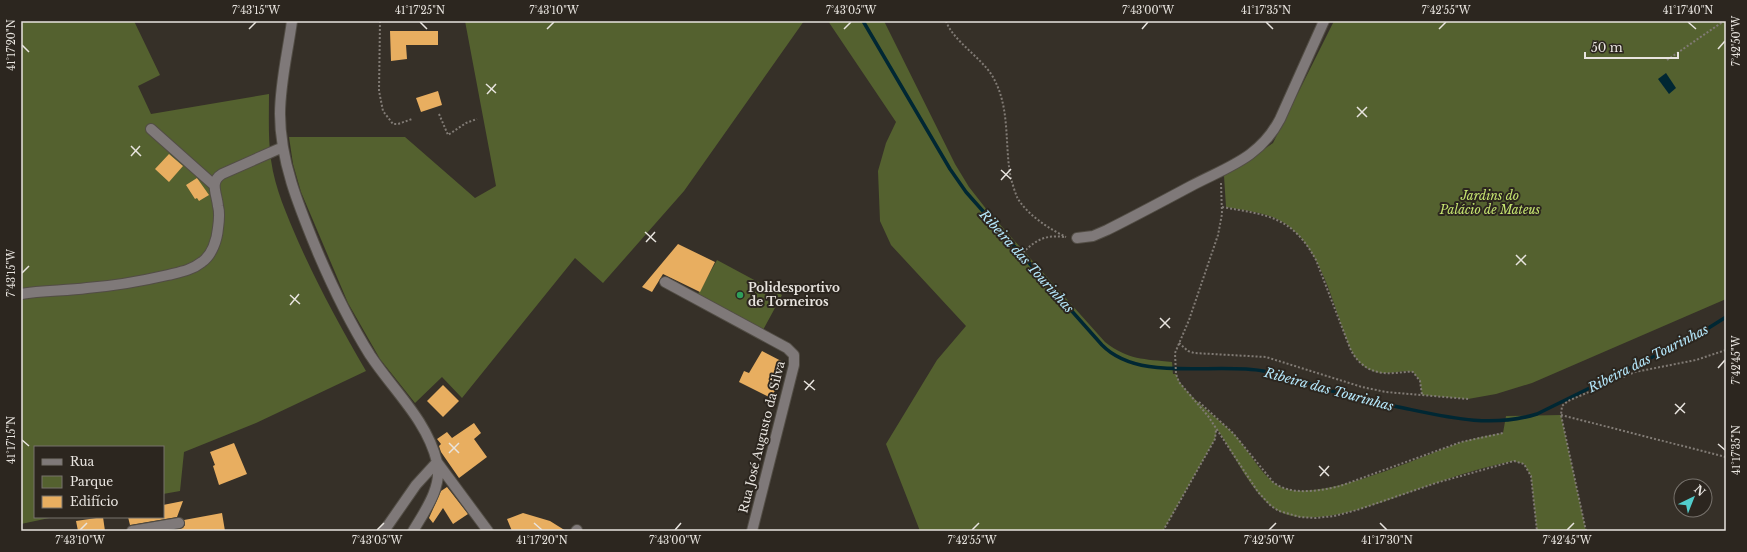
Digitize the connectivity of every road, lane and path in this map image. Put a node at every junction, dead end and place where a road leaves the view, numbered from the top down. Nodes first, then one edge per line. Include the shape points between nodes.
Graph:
1 (292, 21) edge
2 (380, 21) edge
3 (946, 21) edge
4 (1324, 21) edge
5 (1724, 21) edge
6 (1667, 60) dead end
7 (439, 114) dead end
8 (412, 119) dead end
9 (477, 119) dead end
10 (152, 129) dead end
11 (283, 147) junction
12 (1220, 173) junction
13 (214, 185) junction
14 (1222, 207) junction
15 (1066, 237) junction
16 (1077, 238) joint
17 (1017, 258) dead end
18 (665, 282) dead end
19 (21, 294) edge
20 (1180, 343) junction
21 (1726, 350) edge
22 (1422, 395) junction
23 (1192, 396) junction
24 (1468, 399) dead end
25 (1561, 415) junction
26 (1216, 429) junction
27 (1503, 433) dead end
28 (1726, 457) edge
29 (437, 462) junction
30 (180, 523) dead end
31 (132, 531) edge
32 (384, 531) edge
33 (413, 531) edge
34 (488, 531) edge
35 (752, 531) edge
36 (1163, 531) edge
37 (1537, 531) edge
38 (1586, 531) edge

1 - 11 street via 280,113
2 - 8 path via 379,91 383,111 393,124 402,124
3 - 15 path via 951,31 986,67 1000,93 1006,124 1010,172 1018,198 1042,223
4 - 12 street via 1272,132 1255,150
5 - 6 path
7 - 9 path via 448,135
10 - 13 street
11 - 13 street via 222,174 216,178
11 - 29 street via 299,204 331,283 371,357 419,421
12 - 14 path
12 - 16 street via 1100,234
13 - 19 street via 219,210 218,229 211,252 203,262 192,268 155,278
14 - 20 path via 1218,235
14 - 22 path via 1276,218 1298,235 1316,260 1355,357 1374,371 1413,372 1420,381
15 - 16 path
15 - 17 path via 1043,237
18 - 35 street, Rua José Augusto da Silva via 787,348 794,355 793,368
20 - 22 path via 1194,353 1266,357 1362,387
20 - 23 path via 1175,353 1175,371 1177,379
21 - 25 path via 1696,360 1635,372 1568,401 1562,406
22 - 24 path
23 - 26 path
23 - 27 path via 1233,433 1272,482 1281,488 1291,490 1316,490 1340,486 1461,442
25 - 28 path
25 - 38 path
26 - 36 path via 1215,439
26 - 37 path via 1258,492 1271,506 1300,517 1316,518 1357,510 1436,483 1506,462 1520,461 1528,468 1531,476
29 - 32 street via 416,485
29 - 33 street via 438,480 435,489
29 - 34 street
30 - 31 street

